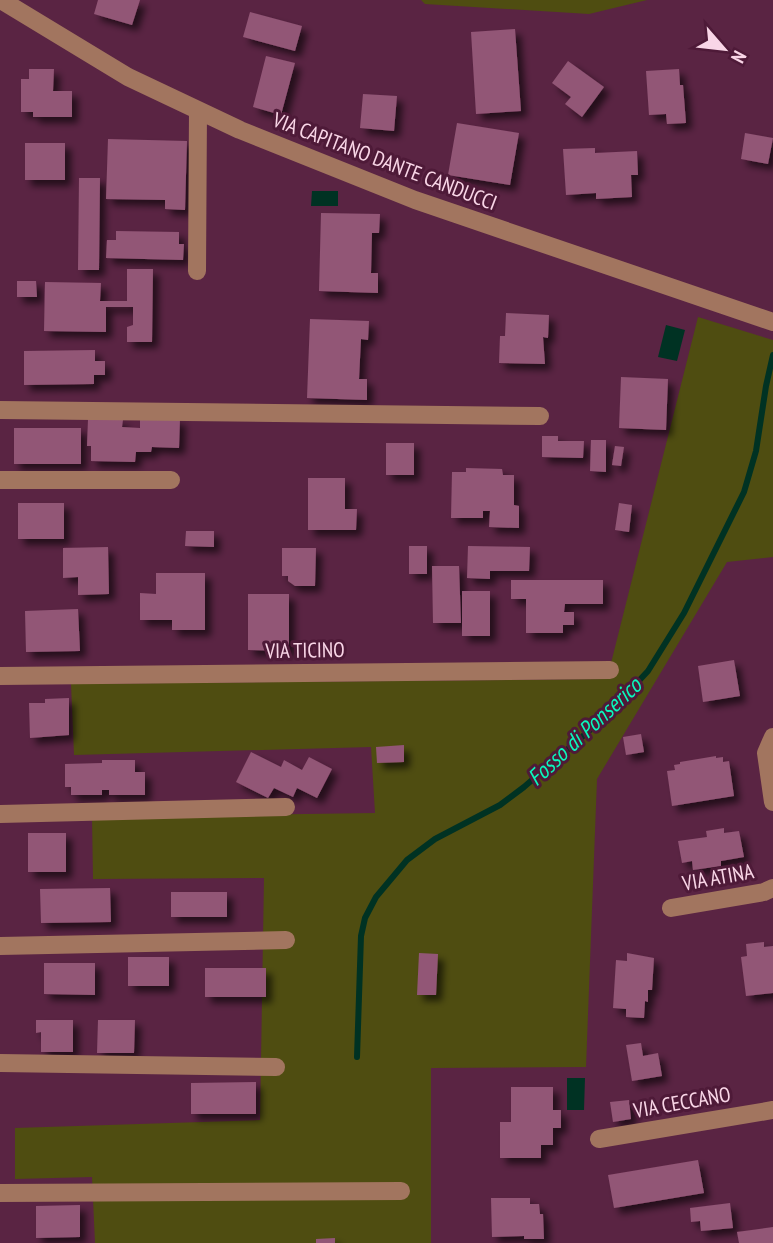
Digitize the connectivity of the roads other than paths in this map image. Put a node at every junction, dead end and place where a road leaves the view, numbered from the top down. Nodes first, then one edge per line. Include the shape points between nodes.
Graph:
1 (1, 0) edge
2 (198, 111) junction
3 (197, 271) dead end
4 (772, 321) edge
5 (0, 410) edge
6 (540, 416) dead end
7 (0, 480) edge
8 (171, 480) dead end
9 (610, 670) dead end
10 (0, 676) edge
11 (773, 737) edge
12 (773, 802) edge
13 (286, 807) dead end
14 (0, 814) edge
15 (773, 888) edge
16 (671, 908) dead end
17 (286, 940) dead end
18 (0, 946) edge
19 (0, 1063) edge
20 (276, 1067) dead end
21 (773, 1110) edge
22 (599, 1139) dead end
23 (401, 1191) dead end
24 (0, 1193) edge

1 - 2 street, VIA CAPITANO DANTE CANDUCCI via 105,64
2 - 3 street
2 - 4 street, VIA CAPITANO DANTE CANDUCCI via 415,200
5 - 6 street
7 - 8 street
9 - 10 street, VIA TICINO
11 - 12 street via 766,754
13 - 14 street
15 - 16 street, VIA ATINA
17 - 18 street
19 - 20 street
21 - 22 street, VIA CECCANO
23 - 24 street

